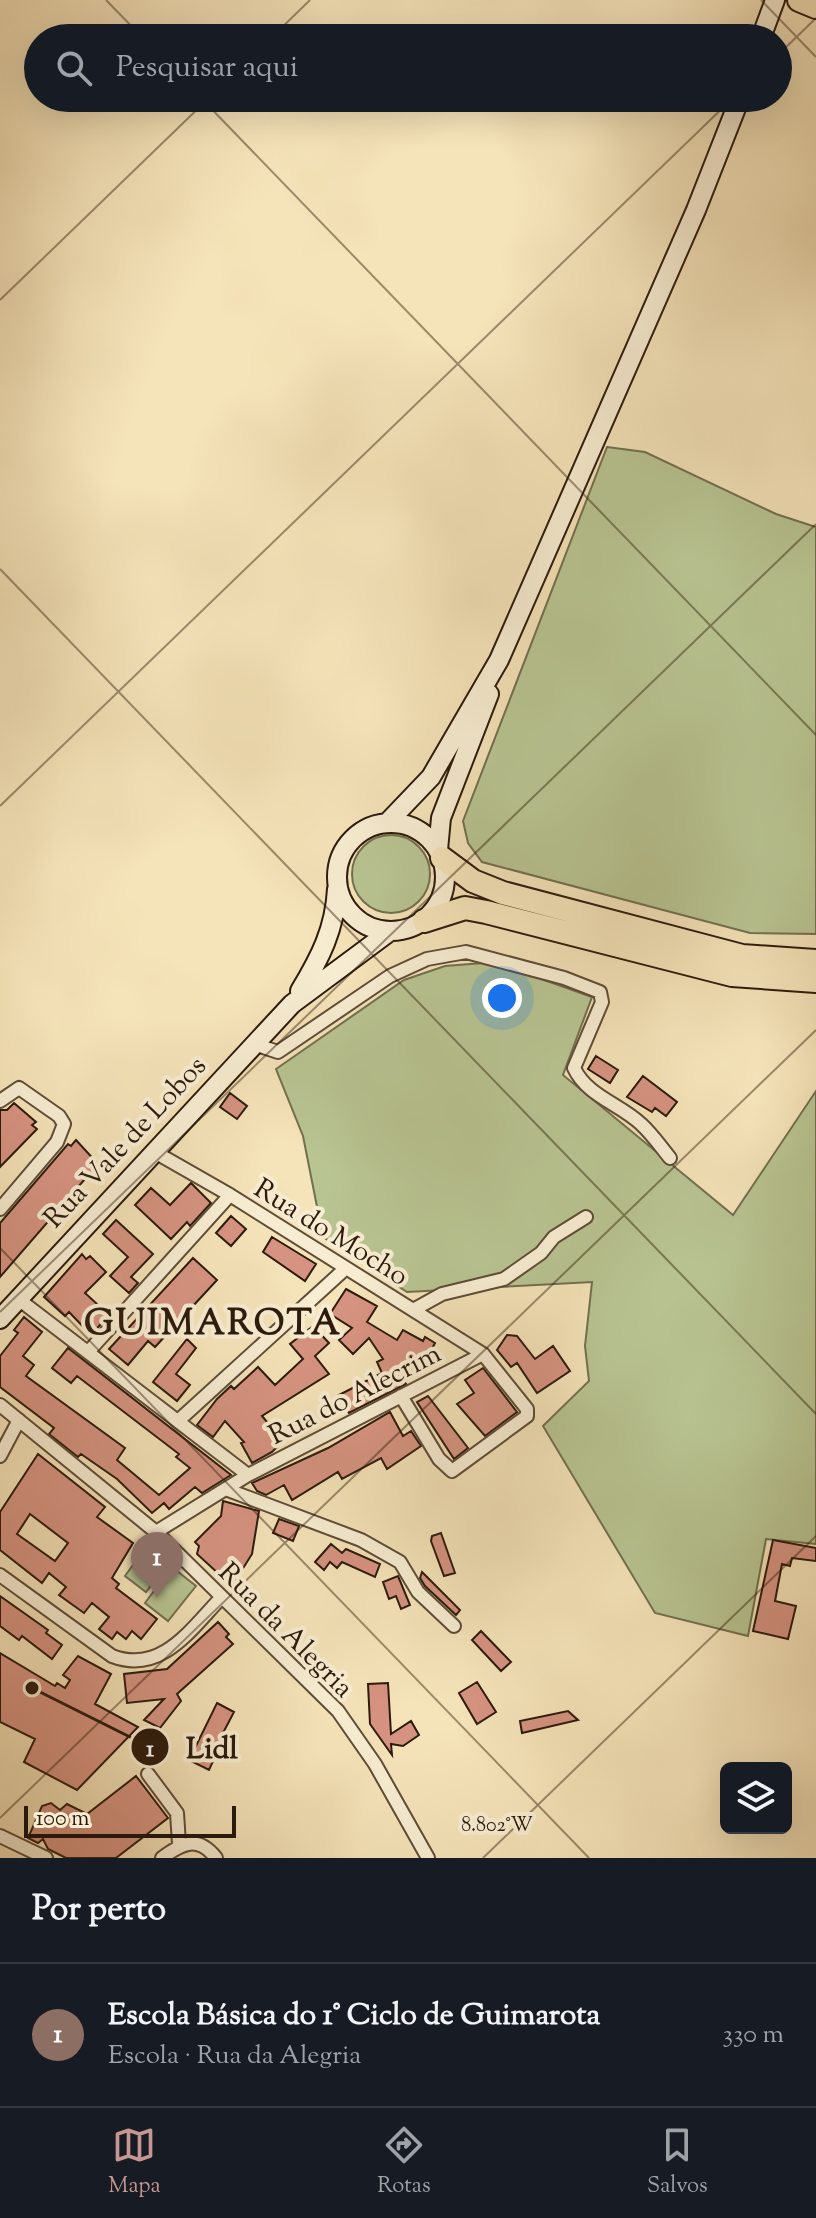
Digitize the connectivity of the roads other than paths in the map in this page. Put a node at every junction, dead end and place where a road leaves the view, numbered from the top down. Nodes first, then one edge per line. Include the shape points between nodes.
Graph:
1 (775, 0) edge
2 (799, 0) edge
3 (816, 7) edge
4 (766, 24) edge
5 (734, 112) edge
6 (499, 660) junction
7 (388, 822) junction
8 (440, 854) junction
9 (337, 885) junction
10 (424, 921) junction
11 (389, 932) junction
12 (816, 961) edge
13 (816, 981) edge
14 (292, 1004) junction
15 (254, 1044) junction
16 (0, 1101) edge
17 (153, 1151) junction
18 (670, 1158) dead end
19 (230, 1195) junction
20 (0, 1209) edge
21 (586, 1217) dead end
22 (346, 1268) junction
23 (17, 1298) junction
24 (413, 1310) junction
25 (0, 1319) edge
26 (89, 1351) junction
27 (483, 1354) junction
28 (401, 1396) junction
29 (0, 1405) edge
30 (19, 1420) junction
31 (178, 1421) junction
32 (0, 1456) edge
33 (248, 1475) junction
34 (228, 1490) junction
35 (156, 1532) junction
36 (0, 1575) edge
37 (221, 1598) junction
38 (454, 1626) dead end
39 (148, 1774) dead end
40 (0, 1836) edge
41 (179, 1844) junction
42 (46, 1858) edge
43 (162, 1858) edge
44 (216, 1858) edge
45 (428, 1858) edge

1 - 4 main road
2 - 3 highway
5 - 6 main road
6 - 7 main road via 431,777
6 - 8 main road via 441,818
7 - 8 main road via 417,829
7 - 9 main road via 357,834 344,848
8 - 10 main road via 445,886
8 - 12 highway via 473,881 503,893 742,956
9 - 11 main road via 349,912 360,922
9 - 14 main road via 336,916 324,949
10 - 11 main road
10 - 13 highway via 465,908 732,975
11 - 14 main road
14 - 15 main road, Rua Vale de Lobos
15 - 17 main road, Rua Vale de Lobos
15 - 18 street via 278,1052 390,976 427,959 466,952 503,960 600,992 602,1002 574,1068 581,1081 640,1123
16 - 20 street via 19,1088 64,1124 57,1142
17 - 19 street, Rua do Mocho
17 - 23 main road, Rua Vale de Lobos
19 - 22 street, Rua do Mocho
19 - 26 street
21 - 24 street via 504,1279 442,1294
22 - 24 street, Rua do Mocho
22 - 31 street
23 - 25 main road, Rua Vale de Lobos
23 - 26 street
24 - 27 street, Rua do Mocho
26 - 31 street
27 - 28 street, Rua do Alecrim
27 - 28 street, Rua do Mocho via 527,1409 527,1416 459,1468 446,1468
28 - 33 street, Rua do Alecrim
29 - 30 street, Rua da Alegria
30 - 32 street
30 - 35 street, Rua da Alegria
31 - 33 street
33 - 34 street, Rua do Alecrim
34 - 35 street, Rua do Alecrim
34 - 38 street via 361,1540 400,1562 418,1592
35 - 37 street, Rua da Alegria
36 - 37 street via 125,1661 162,1655
37 - 45 street, Rua da Alegria via 338,1711
39 - 41 street via 177,1813
40 - 42 street
41 - 43 street
41 - 44 street via 204,1845

